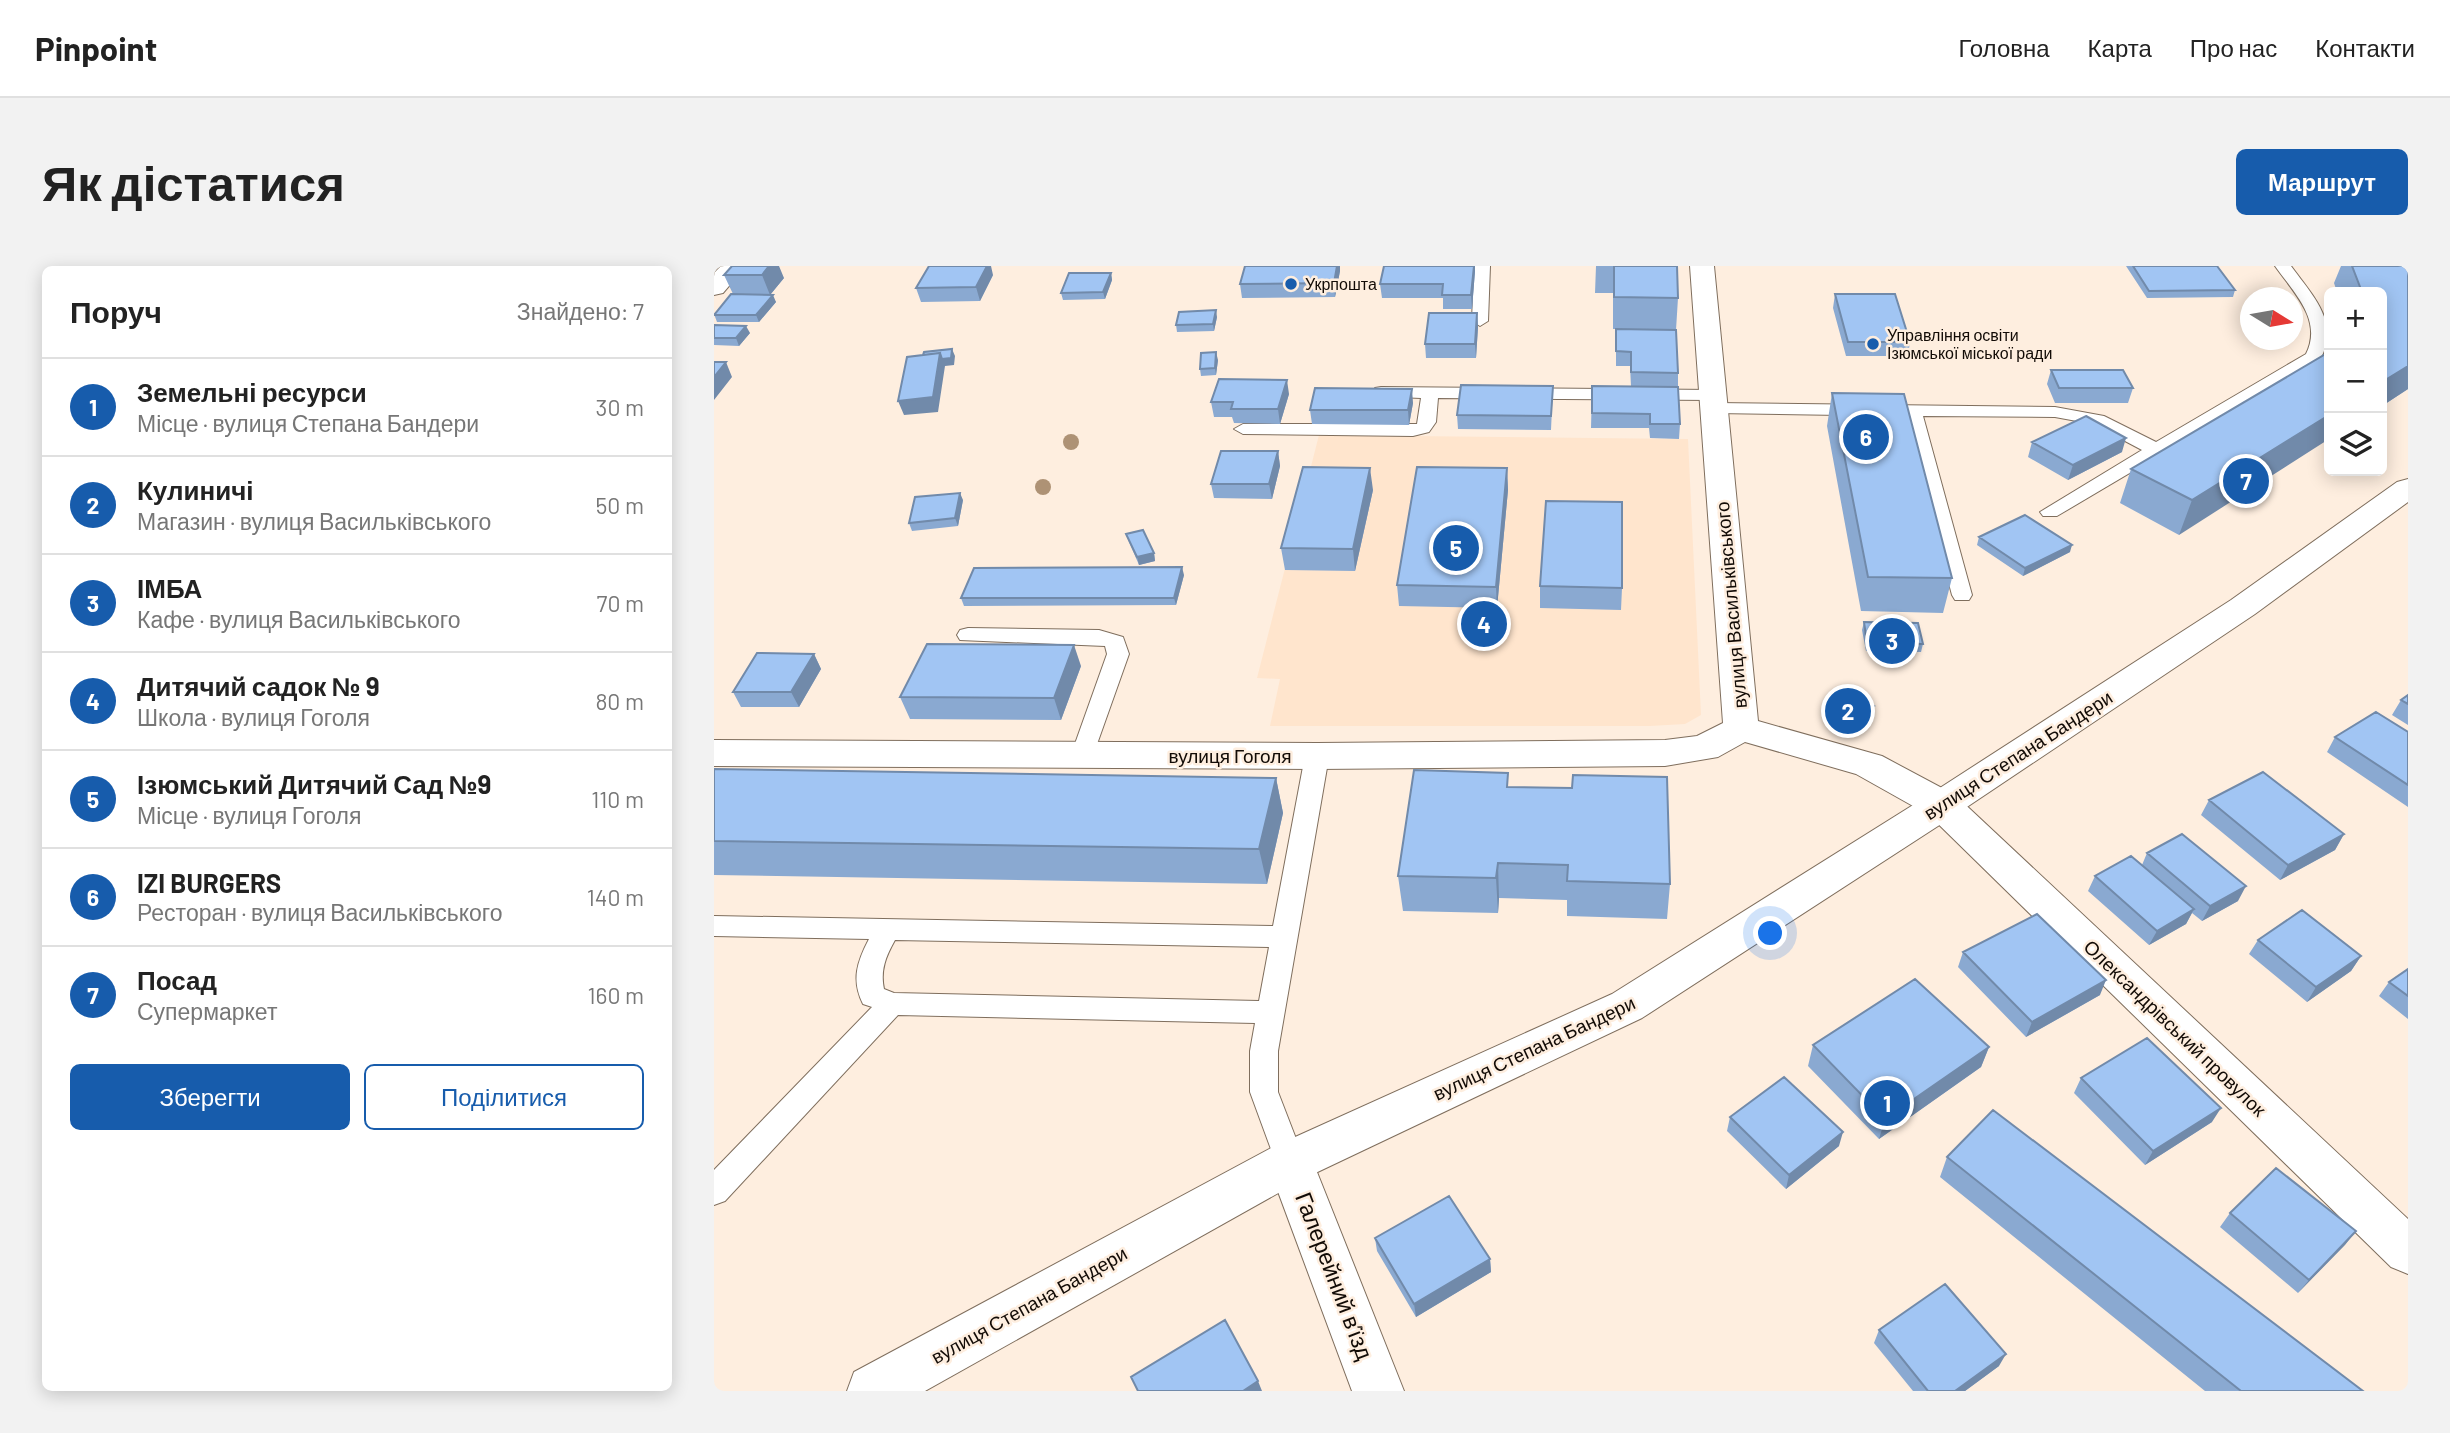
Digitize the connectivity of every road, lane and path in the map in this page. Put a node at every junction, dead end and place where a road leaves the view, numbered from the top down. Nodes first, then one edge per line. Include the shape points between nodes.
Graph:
1 (734, 266) edge
2 (1482, 266) edge
3 (1702, 266) edge
4 (2283, 266) edge
5 (714, 288) edge
6 (1480, 321) dead end
7 (1362, 392) edge
8 (1430, 393) junction
9 (1714, 401) junction
10 (1913, 410) junction
11 (1243, 429) edge
12 (2155, 449) junction
13 (2408, 488) edge
14 (2050, 512) dead end
15 (1962, 595) dead end
16 (968, 635) dead end
17 (1741, 729) junction
18 (714, 753) edge
19 (1083, 755) junction
20 (1317, 756) junction
21 (1942, 805) junction
22 (714, 926) edge
23 (887, 929) junction
24 (1286, 937) junction
25 (892, 1004) junction
26 (1271, 1012) junction
27 (1290, 1162) junction
28 (714, 1191) edge
29 (2408, 1251) edge
30 (873, 1391) edge
31 (1378, 1391) edge

1 - 5 street
2 - 6 lane
3 - 9 street, вулиця Васильківського
4 - 12 lane via 2321,325 2323,338 2313,357
7 - 8 lane
8 - 9 lane
8 - 11 lane via 1427,422 1413,431
9 - 10 lane
9 - 17 street, вулиця Васильківського
10 - 12 lane via 2055,412 2098,420
10 - 15 lane
12 - 14 lane
13 - 21 street, вулиця Степана Бандери via 2243,607
16 - 19 lane via 1099,636 1115,642 1118,654
17 - 20 street, вулиця Гоголя via 1705,748 1665,753
17 - 21 street, вулиця Васильківського via 1869,765
18 - 19 street, вулиця Гоголя
19 - 20 street, вулиця Гоголя
20 - 24 lane
21 - 27 street, вулиця Степана Бандери via 1627,1006
21 - 29 street, Олександрівський провулок
22 - 23 lane
23 - 24 lane
23 - 25 lane via 867,983 873,996
24 - 26 lane
25 - 26 lane
25 - 28 lane
26 - 27 lane via 1264,1051 1264,1092
27 - 30 street, вулиця Степана Бандери
27 - 31 street, Галерейний в’їзд

